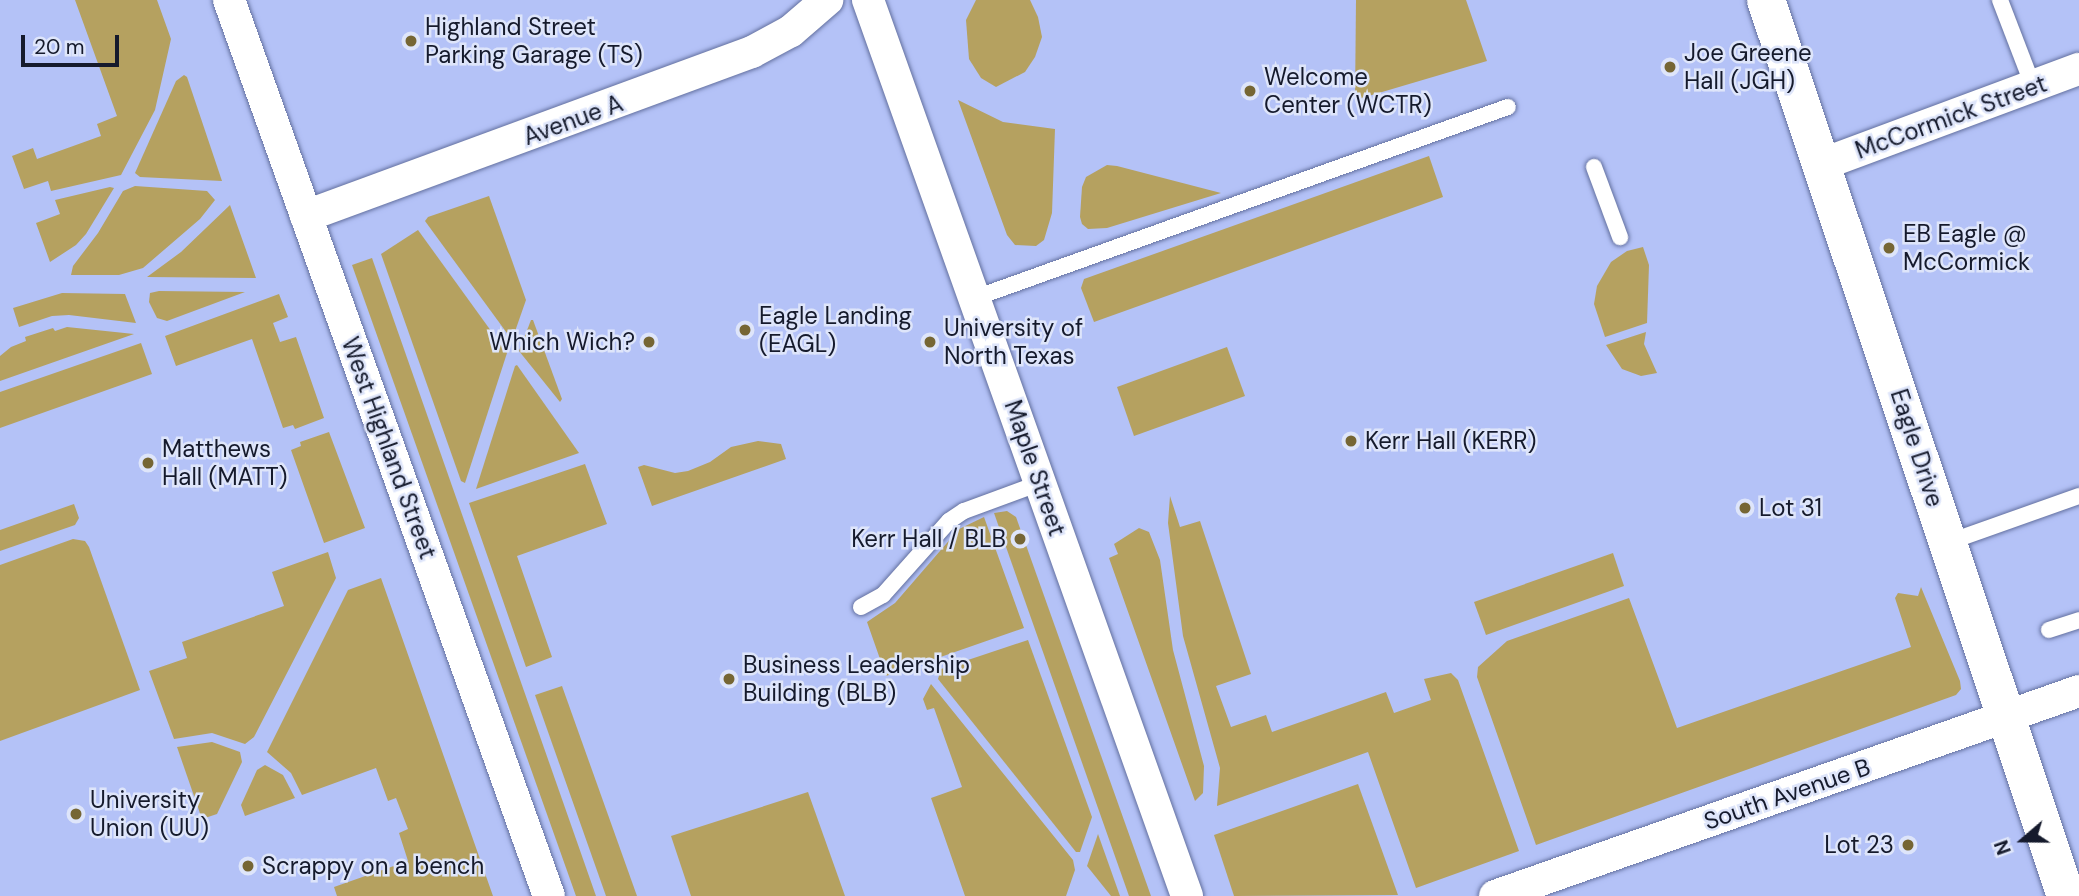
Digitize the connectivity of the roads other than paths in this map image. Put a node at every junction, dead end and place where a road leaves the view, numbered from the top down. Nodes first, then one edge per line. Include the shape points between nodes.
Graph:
1 (229, 0) edge
2 (827, 0) edge
3 (868, 0) edge
4 (1766, 0) edge
5 (2000, 0) edge
6 (2079, 69) edge
7 (2033, 86) junction
8 (1508, 107) dead end
9 (1822, 164) junction
10 (1594, 167) dead end
11 (306, 216) junction
12 (1620, 237) dead end
13 (975, 298) junction
14 (1040, 483) junction
15 (2079, 496) edge
16 (1949, 542) junction
17 (861, 607) dead end
18 (2079, 620) edge
19 (2049, 630) dead end
20 (2079, 691) edge
21 (2006, 717) junction
22 (549, 896) edge
23 (1187, 896) edge
24 (1495, 896) edge
25 (2066, 896) edge

1 - 11 street, West Highland Street
2 - 11 street, Avenue A via 791,31 742,56
3 - 13 street, Maple Street
4 - 9 street, Eagle Drive
5 - 7 lane
6 - 7 street, McCormick Street
7 - 9 street, McCormick Street
8 - 13 lane
9 - 16 street, Eagle Drive
10 - 12 lane
11 - 22 street, West Highland Street
13 - 14 street, Maple Street
14 - 17 lane via 949,521 883,595
14 - 23 street, Maple Street
15 - 16 lane
16 - 21 street, Eagle Drive
18 - 19 lane
20 - 21 street, South Avenue B
21 - 24 street, South Avenue B
21 - 25 street, Eagle Drive

